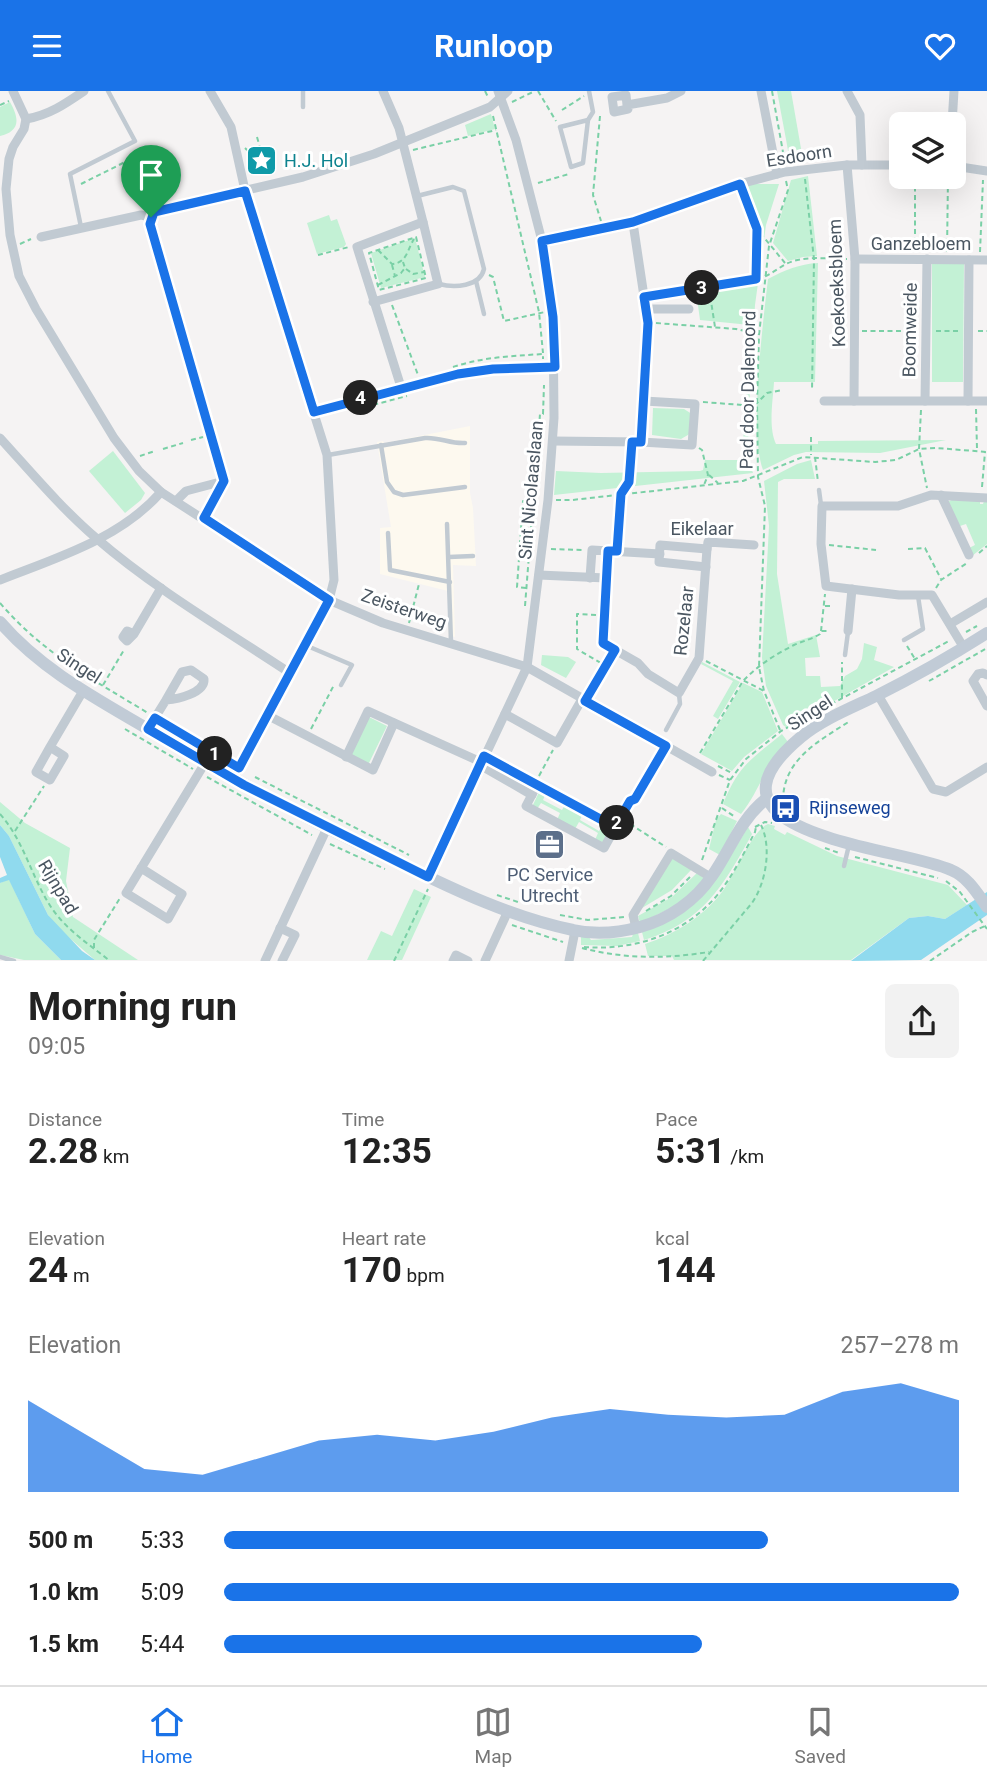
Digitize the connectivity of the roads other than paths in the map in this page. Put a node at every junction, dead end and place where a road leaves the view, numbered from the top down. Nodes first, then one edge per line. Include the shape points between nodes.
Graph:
1 (13, 91) edge
2 (84, 91) edge
3 (108, 91) edge
4 (209, 91) edge
5 (303, 91) edge
6 (383, 91) edge
7 (589, 91) edge
8 (681, 91) edge
9 (761, 91) edge
10 (847, 91) edge
11 (954, 91) edge
12 (502, 93) edge
13 (627, 105) dead end
14 (303, 107) dead end
15 (952, 112) edge
16 (26, 119) junction
17 (588, 120) junction
18 (402, 143) junction
19 (846, 165) junction
20 (862, 165) junction
21 (889, 165) edge
22 (966, 168) edge
23 (4, 170) edge
24 (985, 170) edge
25 (781, 173) junction
26 (245, 191) junction
27 (416, 196) junction
28 (151, 217) junction
29 (423, 222) junction
30 (633, 222) junction
31 (81, 228) junction
32 (41, 237) road end
33 (542, 241) junction
34 (855, 259) junction
35 (928, 260) junction
36 (969, 260) junction
37 (984, 260) edge
38 (476, 281) junction
39 (438, 284) junction
40 (373, 302) junction
41 (646, 309) junction
42 (689, 309) dead end
43 (484, 314) dead end
44 (555, 367) junction
45 (401, 387) junction
46 (643, 401) junction
47 (824, 401) dead end
48 (854, 401) junction
49 (923, 401) junction
50 (977, 401) edge
51 (314, 412) junction
52 (0, 438) edge
53 (553, 441) junction
54 (637, 442) junction
55 (465, 443) dead end
56 (381, 445) junction
57 (327, 455) junction
58 (224, 481) junction
59 (465, 487) dead end
60 (819, 490) road end
61 (161, 492) junction
62 (942, 495) junction
63 (984, 498) edge
64 (176, 501) junction
65 (821, 506) junction
66 (204, 518) junction
67 (447, 524) dead end
68 (388, 533) dead end
69 (98, 540) junction
70 (754, 545) dead end
71 (706, 548) junction
72 (613, 551) junction
73 (660, 554) junction
74 (473, 556) dead end
75 (449, 557) junction
76 (973, 557) road end
77 (706, 567) junction
78 (539, 575) junction
79 (590, 578) junction
80 (606, 578) junction
81 (0, 580) edge
82 (450, 582) junction
83 (161, 588) junction
84 (852, 589) junction
85 (918, 594) junction
86 (329, 600) junction
87 (987, 602) edge
88 (0, 622) edge
89 (950, 624) junction
90 (848, 631) joint
91 (987, 633) edge
92 (134, 634) dead end
93 (904, 640) road end
94 (452, 643) junction
95 (304, 644) junction
96 (965, 647) junction
97 (845, 655) road end
98 (527, 667) junction
99 (290, 673) junction
100 (987, 675) edge
101 (341, 685) road end
102 (83, 691) junction
103 (678, 692) junction
104 (878, 695) junction
105 (166, 699) dead end
106 (584, 700) junction
107 (987, 706) edge
108 (505, 713) junction
109 (267, 715) junction
110 (152, 723) junction
111 (394, 723) junction
112 (666, 730) dead end
113 (666, 746) junction
114 (50, 747) junction
115 (346, 757) junction
116 (482, 761) junction
117 (205, 763) junction
118 (987, 768) edge
119 (712, 772) dead end
120 (236, 773) junction
121 (532, 795) junction
122 (766, 799) junction
123 (618, 822) junction
124 (327, 828) junction
125 (849, 844) junction
126 (844, 866) dead end
127 (141, 868) junction
128 (712, 878) junction
129 (428, 883) junction
130 (987, 907) edge
131 (508, 911) junction
132 (635, 922) junction
133 (280, 928) junction
134 (575, 931) junction
135 (0, 957) edge
136 (14, 961) edge
137 (265, 961) edge
138 (282, 961) edge
139 (453, 961) edge
140 (468, 961) edge
141 (485, 961) edge
142 (569, 961) edge

1 - 16 street
2 - 16 street via 55,111
3 - 31 lane via 135,141 70,174
4 - 26 street via 231,127
5 - 14 lane
6 - 18 street
7 - 17 lane via 593,112
8 - 13 street
9 - 25 street
10 - 20 street via 860,115
11 - 15 street
12 - 18 street via 491,107
12 - 33 street, Sint Nicolaaslaan
16 - 23 street, Zeisterweg
17 - 17 lane via 583,163 571,167 561,127
18 - 26 street via 332,169
18 - 27 street
19 - 20 street, Esdoorn
19 - 25 street, Esdoorn
19 - 34 street, Koekoeksbloem
20 - 21 street, Esdoorn
22 - 24 street
23 - 61 street, Zeisterweg via 12,248 25,290 114,438
25 - 30 street, Esdoorn
26 - 28 street via 156,211
26 - 51 street
27 - 29 street
27 - 38 lane via 453,187 464,191 484,272
28 - 31 street via 141,215
28 - 58 street
29 - 39 street
29 - 40 street via 358,247
30 - 33 street, Esdoorn
30 - 41 street
31 - 32 street
33 - 44 street, Sint Nicolaaslaan
34 - 35 street, Ganzebloem
34 - 48 street, Koekoeksbloem
35 - 36 street, Ganzebloem
35 - 49 street, Boomweide
36 - 37 street, Ganzebloem
36 - 50 street via 969,331
38 - 39 lane
38 - 43 lane
39 - 40 street
40 - 45 street
41 - 42 street
41 - 46 street
44 - 45 street via 493,369
44 - 53 street, Sint Nicolaaslaan
45 - 51 street
46 - 54 street
46 - 54 street via 695,404 692,445
47 - 48 street
48 - 49 street
49 - 50 street
51 - 57 street
52 - 69 street
53 - 54 street
53 - 78 street, Sint Nicolaaslaan
55 - 56 lane via 439,437
56 - 57 lane
56 - 59 lane via 387,482 394,492 403,495
57 - 86 street via 334,580
58 - 64 street via 186,491
58 - 66 street
60 - 65 lane
61 - 64 street, Zeisterweg
61 - 69 street
62 - 63 street
62 - 65 street via 898,506
62 - 76 street
64 - 66 street, Zeisterweg
65 - 84 street via 826,586
66 - 86 street, Zeisterweg
67 - 75 lane
68 - 82 lane via 390,570
69 - 81 street
69 - 83 street
70 - 71 street, Eikelaar via 708,542
71 - 73 street, Eikelaar via 660,545
71 - 77 street, Rozelaar
72 - 73 street, Eikelaar
72 - 79 street, Eikelaar via 592,550
72 - 80 street
73 - 77 street, Eikelaar via 659,562
74 - 75 lane
75 - 82 lane
77 - 103 street, Rozelaar via 699,658
78 - 79 street
78 - 98 street, Sint Nicolaaslaan
79 - 80 street
80 - 103 street via 603,643
82 - 94 lane
83 - 92 street
83 - 99 street
84 - 85 street
84 - 90 street
85 - 89 street via 932,594
85 - 93 lane via 922,629
86 - 94 street, Zeisterweg via 364,616
86 - 95 street
87 - 89 street
88 - 102 street, Singel via 29,653
89 - 96 street
90 - 97 lane
91 - 96 street, Singel
94 - 98 street, Zeisterweg
95 - 99 street
95 - 101 lane via 352,664
96 - 104 street, Singel
98 - 106 street, Zeisterweg
98 - 108 street, Sint Nicolaaslaan
99 - 109 street
100 - 107 street via 978,674 973,681
102 - 110 street, Singel
102 - 114 street
103 - 112 lane, Rozelaar via 680,704
104 - 118 street via 933,789 946,792
104 - 122 street, Singel via 801,737 771,773 764,788
105 - 110 street
106 - 108 street via 558,741
106 - 113 street, Zeisterweg
108 - 116 street, Sint Nicolaaslaan
109 - 115 street
109 - 120 street
110 - 117 street, Singel
111 - 115 street via 368,711
111 - 115 street via 373,770
111 - 116 street
113 - 119 street, Zeisterweg
113 - 123 street
114 - 114 street via 64,756 50,781 36,772
116 - 121 street
116 - 129 street, Sint Nicolaaslaan
117 - 120 street, Singel
117 - 127 street
120 - 124 street, Singel
121 - 123 street via 537,785
121 - 123 street via 526,806 604,848
122 - 125 street via 801,827
122 - 128 street, Singel via 748,815
124 - 129 street, Singel
124 - 133 street
125 - 126 lane
125 - 130 street via 952,870 968,881 971,895
127 - 127 street via 126,893 168,919 182,894
128 - 132 street, Singel via 677,911
128 - 132 street via 671,853
129 - 131 street, Singel
131 - 134 street, Singel
131 - 141 street
132 - 134 street, Singel via 605,933
133 - 137 street
133 - 138 street via 295,935
134 - 142 street
135 - 136 lane
139 - 140 street via 456,955

